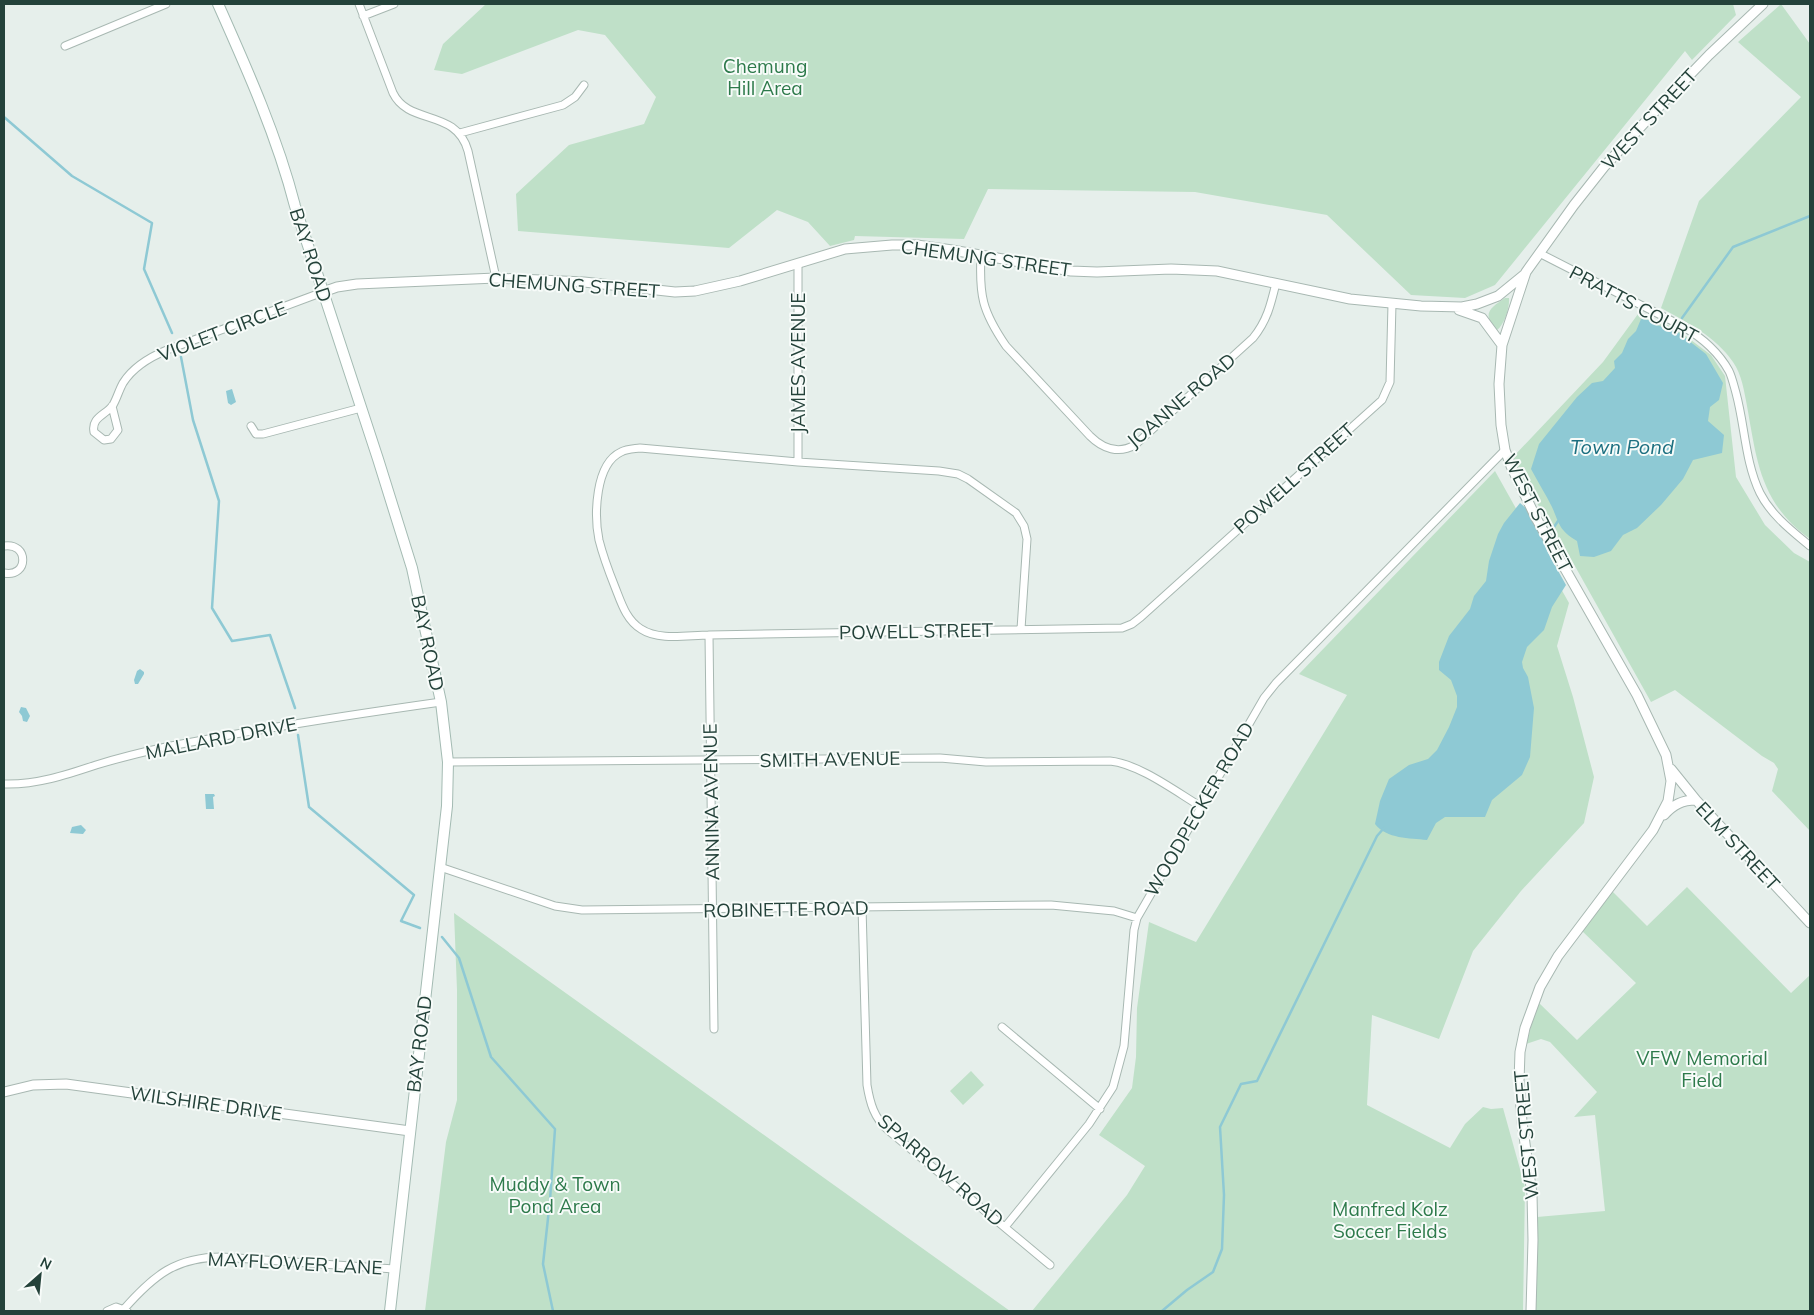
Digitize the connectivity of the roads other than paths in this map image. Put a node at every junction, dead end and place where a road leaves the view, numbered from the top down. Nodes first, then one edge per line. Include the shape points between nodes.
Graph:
1 (166, 4) edge
2 (218, 4) edge
3 (359, 4) edge
4 (394, 4) edge
5 (1763, 4) edge
6 (363, 16) junction
7 (65, 46) dead end
8 (584, 85) dead end
9 (460, 133) junction
10 (1539, 253) junction
11 (981, 255) junction
12 (798, 264) junction
13 (1526, 272) junction
14 (496, 278) junction
15 (1276, 283) junction
16 (323, 292) junction
17 (1392, 304) junction
18 (1444, 307) junction
19 (1502, 345) junction
20 (112, 406) junction
21 (362, 408) junction
22 (251, 426) dead end
23 (1505, 450) junction
24 (798, 462) junction
25 (4, 546) edge
26 (1810, 546) edge
27 (4, 573) edge
28 (1021, 629) junction
29 (709, 635) junction
30 (441, 702) junction
31 (710, 760) junction
32 (448, 762) junction
33 (1670, 766) junction
34 (4, 784) edge
35 (1696, 800) junction
36 (1200, 806) junction
37 (1658, 820) junction
38 (440, 867) junction
39 (862, 907) junction
40 (712, 910) junction
41 (1137, 918) junction
42 (1810, 923) edge
43 (1002, 1027) dead end
44 (714, 1029) dead end
45 (4, 1092) edge
46 (1100, 1109) junction
47 (410, 1131) junction
48 (1005, 1227) junction
49 (1050, 1265) dead end
50 (394, 1269) junction
51 (126, 1310) edge
52 (107, 1311) edge
53 (390, 1311) edge
54 (1531, 1311) edge

1 - 7 street
2 - 16 main road, BAY ROAD via 288,178
3 - 6 street
4 - 6 street
5 - 10 street, WEST STREET via 1709,55 1617,152
6 - 9 street via 399,104 410,111 441,120
8 - 9 street via 563,105
9 - 14 street via 468,151
10 - 13 street, WEST STREET
10 - 26 street, PRATTS COURT via 1682,326 1715,352 1730,372 1750,465 1760,493 1777,517
11 - 12 street, CHEMUNG STREET via 883,245 846,250
11 - 15 street, CHEMUNG STREET via 1071,271 1196,270
11 - 15 street, JOANNE ROAD via 983,303 998,335 1090,436 1111,449 1135,444 1253,338 1268,314
12 - 14 street, CHEMUNG STREET via 715,287 675,292
12 - 24 street, JAMES AVENUE
13 - 18 street, CHEMUNG STREET via 1503,292 1485,302
13 - 19 street, WEST STREET
14 - 16 street, CHEMUNG STREET via 357,284
15 - 17 street, CHEMUNG STREET via 1350,299
16 - 20 street, VIOLET CIRCLE via 156,355 136,368 121,387
16 - 21 main road, BAY ROAD
17 - 18 street, CHEMUNG STREET
17 - 28 street, POWELL STREET via 1390,382 1382,400 1141,617 1127,627 1117,629
18 - 19 street, CHEMUNG STREET via 1482,318
19 - 23 street, WEST STREET via 1499,391
20 - 20 street, VIOLET CIRCLE via 94,425 97,436 104,440 111,439 118,430
21 - 22 street via 263,434 256,434
21 - 30 main road, BAY ROAD via 412,568
23 - 33 street, WEST STREET via 1536,518 1637,695
23 - 36 street, WOODPECKER ROAD via 1270,690
24 - 28 street, POWELL STREET via 953,473 968,479 1008,506 1022,521 1026,534
24 - 29 street, POWELL STREET via 630,449 615,456 604,471 597,512 599,540 630,619 651,634
25 - 27 street via 17,549 23,560 16,572
28 - 29 street, POWELL STREET
29 - 31 street, ANNINA AVENUE
30 - 32 main road, BAY ROAD
30 - 34 street, MALLARD DRIVE via 166,747 49,780 21,785
31 - 32 street, SMITH AVENUE
31 - 36 street, SMITH AVENUE via 940,758 986,762 1110,761 1139,771
31 - 40 street, ANNINA AVENUE
32 - 38 main road, BAY ROAD
33 - 35 street, ELM STREET
33 - 37 street, WEST STREET via 1670,795
35 - 37 street, WEST STREET via 1677,804
35 - 42 street, ELM STREET
36 - 41 street, WOODPECKER ROAD
37 - 54 street, WEST STREET via 1558,956 1540,987 1525,1028 1518,1081 1532,1194
38 - 40 street, ROBINETTE ROAD via 568,909
38 - 47 main road, BAY ROAD
39 - 40 street, ROBINETTE ROAD
39 - 41 street, ROBINETTE ROAD via 1056,905 1114,910
39 - 48 street, SPARROW ROAD via 866,1085 871,1107 881,1124
40 - 44 street, ANNINA AVENUE
41 - 46 street, WOODPECKER ROAD via 1121,1060 1113,1087
43 - 46 street
45 - 47 street, WILSHIRE DRIVE via 33,1085 66,1084
46 - 48 street, WOODPECKER ROAD
47 - 50 main road, BAY ROAD
48 - 49 street, SPARROW ROAD
50 - 51 street, MAYFLOWER LANE via 222,1256 198,1258 176,1265 155,1278
50 - 53 main road, BAY ROAD
51 - 52 street, MAYFLOWER LANE via 116,1307

